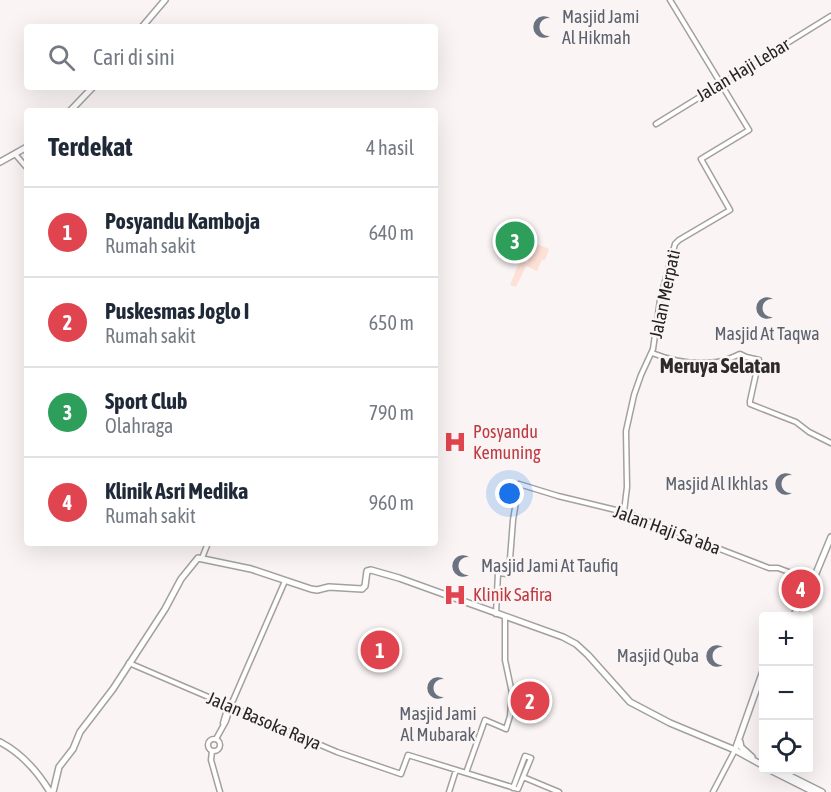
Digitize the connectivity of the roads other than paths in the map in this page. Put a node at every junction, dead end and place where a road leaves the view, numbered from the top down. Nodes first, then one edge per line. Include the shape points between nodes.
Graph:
1 (165, 0) edge
2 (670, 0) edge
3 (831, 16) edge
4 (145, 24) edge
5 (720, 83) junction
6 (90, 90) edge
7 (73, 108) edge
8 (656, 124) dead end
9 (24, 148) edge
10 (15, 153) junction
11 (0, 162) edge
12 (24, 164) edge
13 (652, 353) junction
14 (831, 443) edge
15 (624, 512) junction
16 (831, 537) edge
17 (207, 546) edge
18 (202, 558) junction
19 (285, 580) junction
20 (813, 581) junction
21 (796, 612) edge
22 (495, 614) junction
23 (505, 617) junction
24 (128, 665) junction
25 (759, 682) edge
26 (230, 706) junction
27 (740, 737) junction
28 (216, 739) junction
29 (0, 744) edge
30 (735, 750) junction
31 (212, 751) junction
32 (752, 756) junction
33 (759, 761) edge
34 (759, 762) edge
35 (456, 770) junction
36 (466, 773) junction
37 (778, 774) edge
38 (786, 774) edge
39 (523, 777) junction
40 (516, 788) junction
41 (50, 791) edge
42 (220, 792) edge
43 (449, 792) edge
44 (559, 792) edge
45 (712, 792) edge
46 (814, 792) edge
47 (822, 792) edge

1 - 4 main road
2 - 5 street
3 - 5 street, Jalan Haji Lebar
5 - 8 street, Jalan Haji Lebar
5 - 13 street, Jalan Merpati via 749,130 701,159 730,210 675,244 660,300
6 - 7 main road
9 - 10 main road
10 - 11 main road
10 - 12 street
13 - 14 street via 679,361 719,362 740,354 759,360 751,404 796,422
13 - 15 street, Jalan Merpati via 638,385 626,431
15 - 20 street, Jalan Haji Sa'aba
15 - 22 street, Jalan Haji Sa'aba via 519,484 509,572 498,573
16 - 20 main road
17 - 18 street
18 - 19 main road
18 - 24 main road via 181,579
19 - 22 main road via 313,590 362,589 366,571 371,570
19 - 26 street
20 - 21 main road
22 - 23 main road
23 - 30 main road via 570,640 634,705
23 - 36 street via 505,659 512,693 510,716 506,729 485,720
24 - 26 street, Jalan Basoka Raya
24 - 41 main road via 80,732
25 - 27 main road
26 - 28 street
26 - 35 street, Jalan Basoka Raya via 337,752 401,774 408,755
27 - 30 main road
27 - 32 main road via 740,745
28 - 31 street via 220,746
28 - 31 street via 207,743
29 - 41 main road via 27,763
30 - 32 main road
30 - 34 main road
30 - 45 street
31 - 42 street
32 - 33 main road
35 - 36 street
35 - 43 street
36 - 40 street
37 - 46 main road
38 - 47 main road
39 - 40 street
39 - 40 street via 531,758 525,756
39 - 44 street

